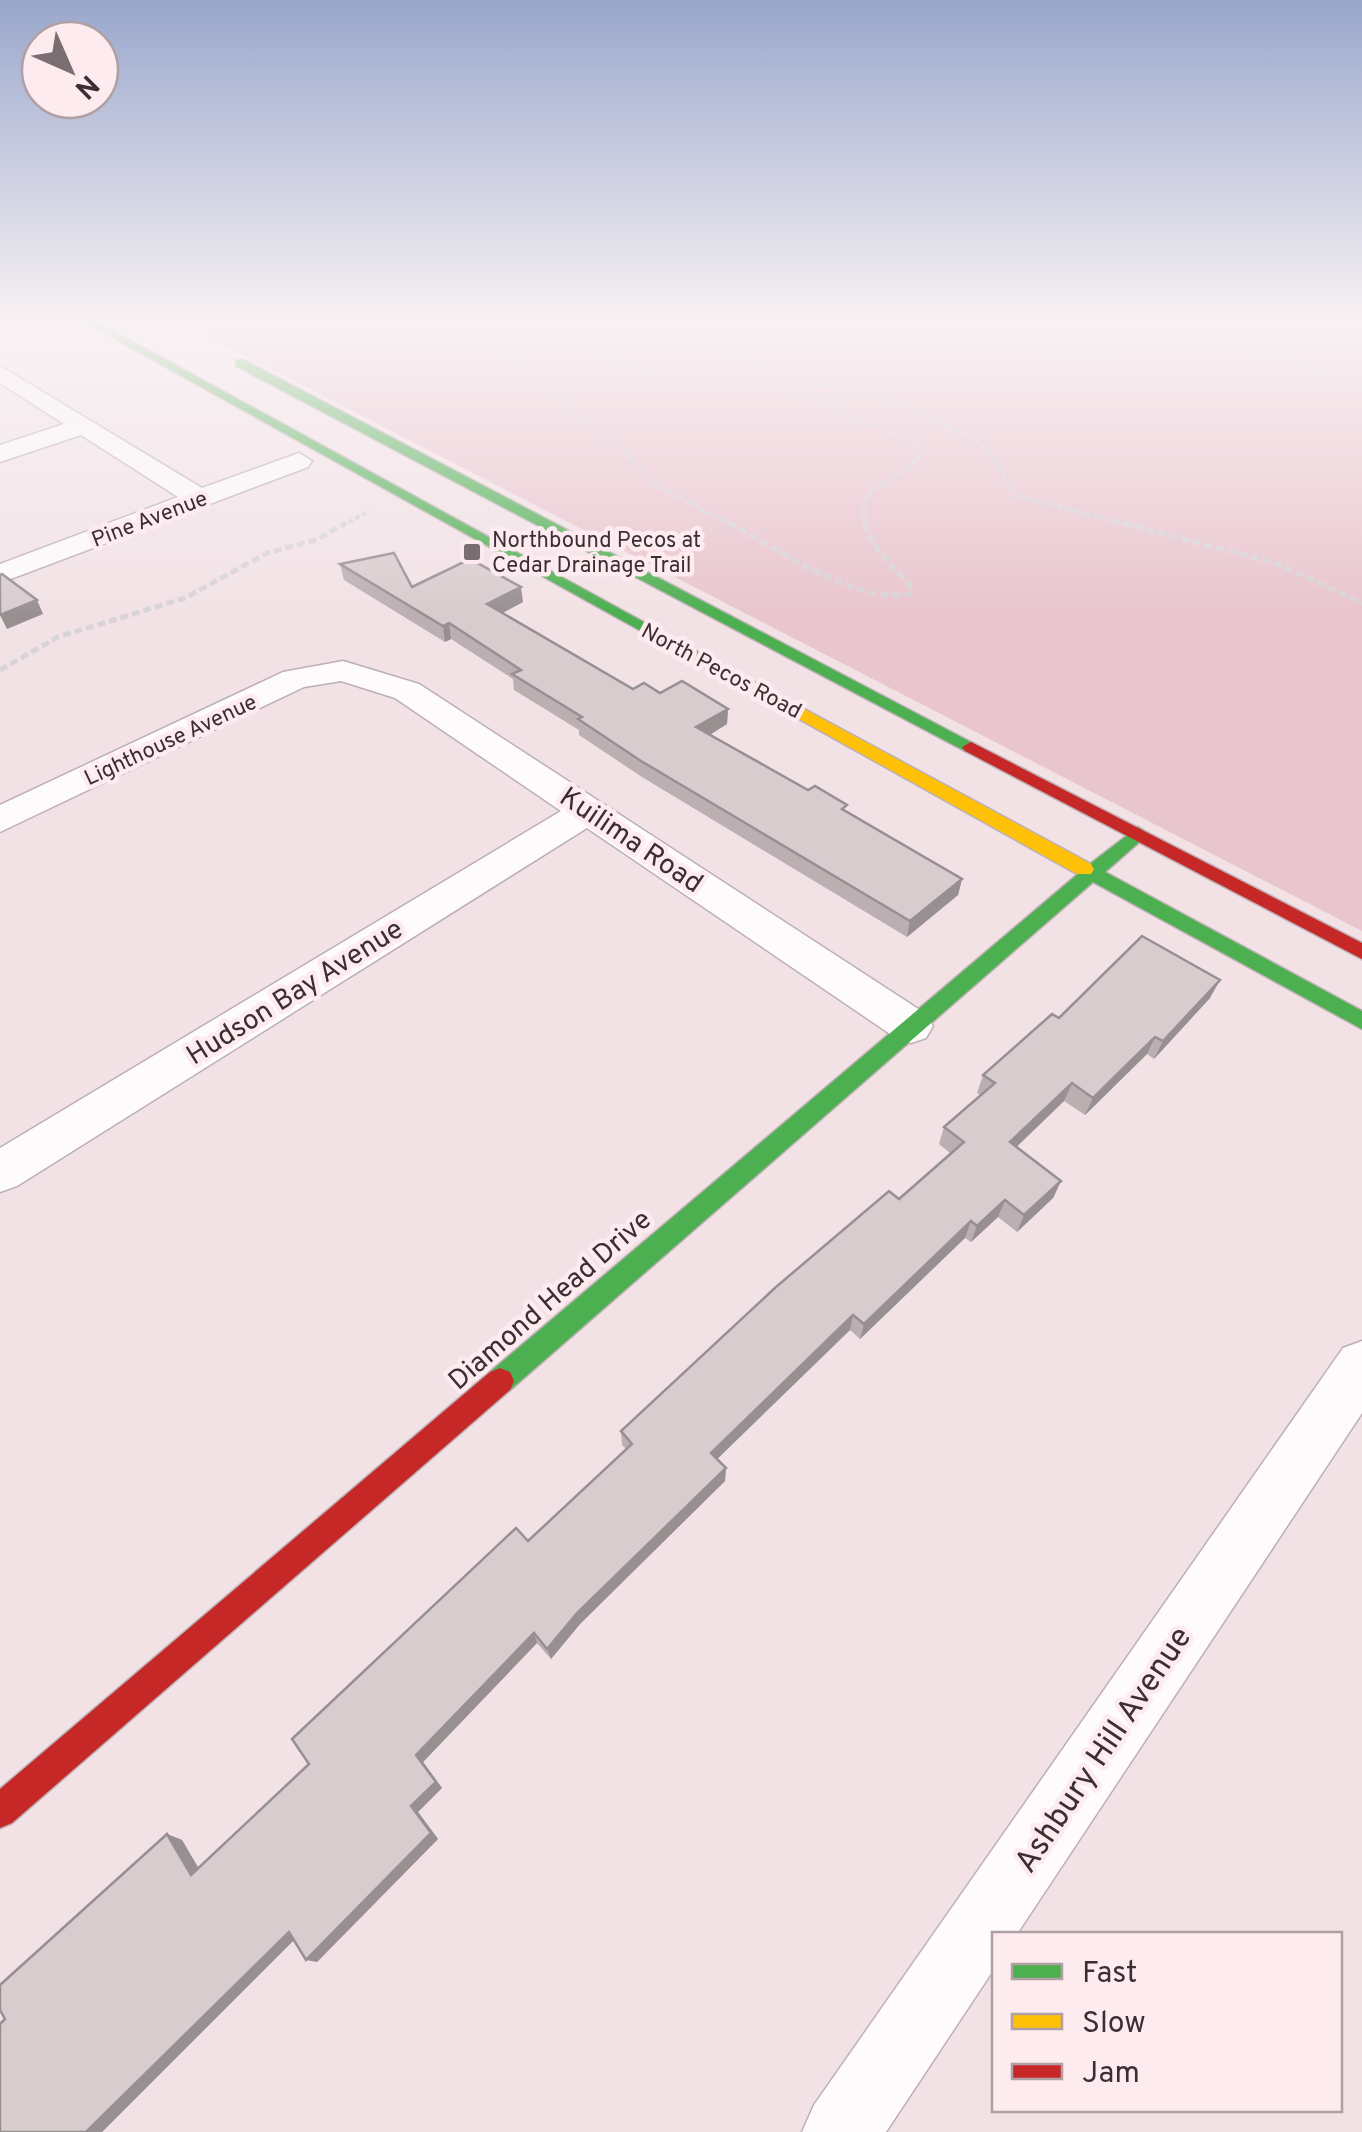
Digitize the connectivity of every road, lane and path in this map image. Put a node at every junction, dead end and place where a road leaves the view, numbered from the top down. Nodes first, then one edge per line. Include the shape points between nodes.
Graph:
1 (67, 417) edge
2 (264, 417) edge
3 (345, 417) edge
4 (576, 417) edge
5 (856, 417) edge
6 (926, 417) edge
7 (81, 427) junction
8 (0, 454) edge
9 (298, 461) dead end
10 (200, 499) junction
11 (374, 508) dead end
12 (0, 574) edge
13 (1362, 603) edge
14 (0, 670) edge
15 (344, 672) joint
16 (589, 810) junction
17 (0, 820) edge
18 (1138, 833) junction
19 (1093, 870) junction
20 (1362, 952) edge
21 (1362, 1021) edge
22 (911, 1026) junction
23 (0, 1172) edge
24 (1362, 1366) edge
25 (0, 1811) edge
26 (841, 2132) edge

1 - 7 street
2 - 19 main road, North Pecos Road
3 - 18 main road, North Pecos Road
4 - 5 path via 624,450 653,484 860,592 909,594 906,578 867,537 862,508 869,492 912,465 922,448
6 - 13 path via 985,446 1015,496 1278,564
7 - 8 street
7 - 10 street
9 - 10 street, Pine Avenue
10 - 12 street, Pine Avenue
11 - 14 path via 316,540 267,553 195,594 85,626
15 - 16 street, Kuilima Road via 407,691
15 - 17 street, Lighthouse Avenue via 294,680
16 - 22 street, Kuilima Road
16 - 23 street, Hudson Bay Avenue
18 - 19 main road, Diamond Head Drive
18 - 20 main road, North Pecos Road
19 - 21 main road, North Pecos Road
19 - 22 main road, Diamond Head Drive
22 - 25 main road, Diamond Head Drive
24 - 26 street, Ashbury Hill Avenue

